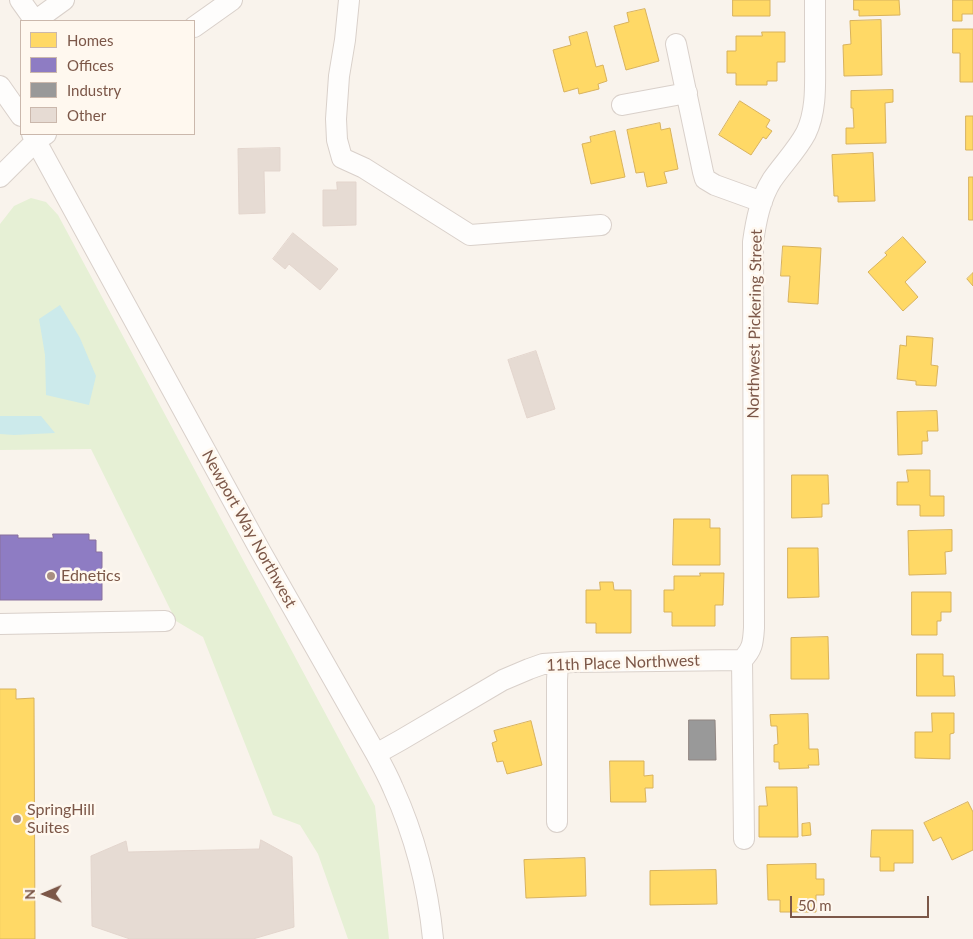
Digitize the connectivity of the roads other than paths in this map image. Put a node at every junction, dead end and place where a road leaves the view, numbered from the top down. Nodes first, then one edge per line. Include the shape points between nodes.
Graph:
1 (20, 0) edge
2 (64, 0) edge
3 (232, 0) edge
4 (349, 0) edge
5 (815, 0) edge
6 (34, 20) edge
7 (36, 20) edge
8 (195, 26) edge
9 (676, 44) dead end
10 (0, 86) edge
11 (687, 93) junction
12 (622, 105) dead end
13 (20, 115) edge
14 (38, 136) edge
15 (0, 177) edge
16 (762, 202) junction
17 (601, 225) dead end
18 (165, 621) dead end
19 (0, 624) edge
20 (742, 660) junction
21 (558, 663) junction
22 (376, 754) junction
23 (557, 822) dead end
24 (744, 839) dead end
25 (433, 939) edge

1 - 6 street
2 - 7 street
3 - 8 street
4 - 17 street via 336,119 342,158 364,168 470,235
5 - 16 street, Northwest Pickering Street via 816,95 812,114 806,132 771,182
9 - 11 street
10 - 13 street
11 - 12 street
11 - 16 street via 705,179
14 - 15 street
14 - 22 street, Newport Way Northwest via 261,552
16 - 20 street, Northwest Pickering Street via 753,242 754,628 753,644
18 - 19 street
20 - 21 street, 11th Place Northwest
20 - 24 street
21 - 22 street, 11th Place Northwest via 529,668 503,680
21 - 23 street
22 - 25 street, Newport Way Northwest via 399,802 418,856

